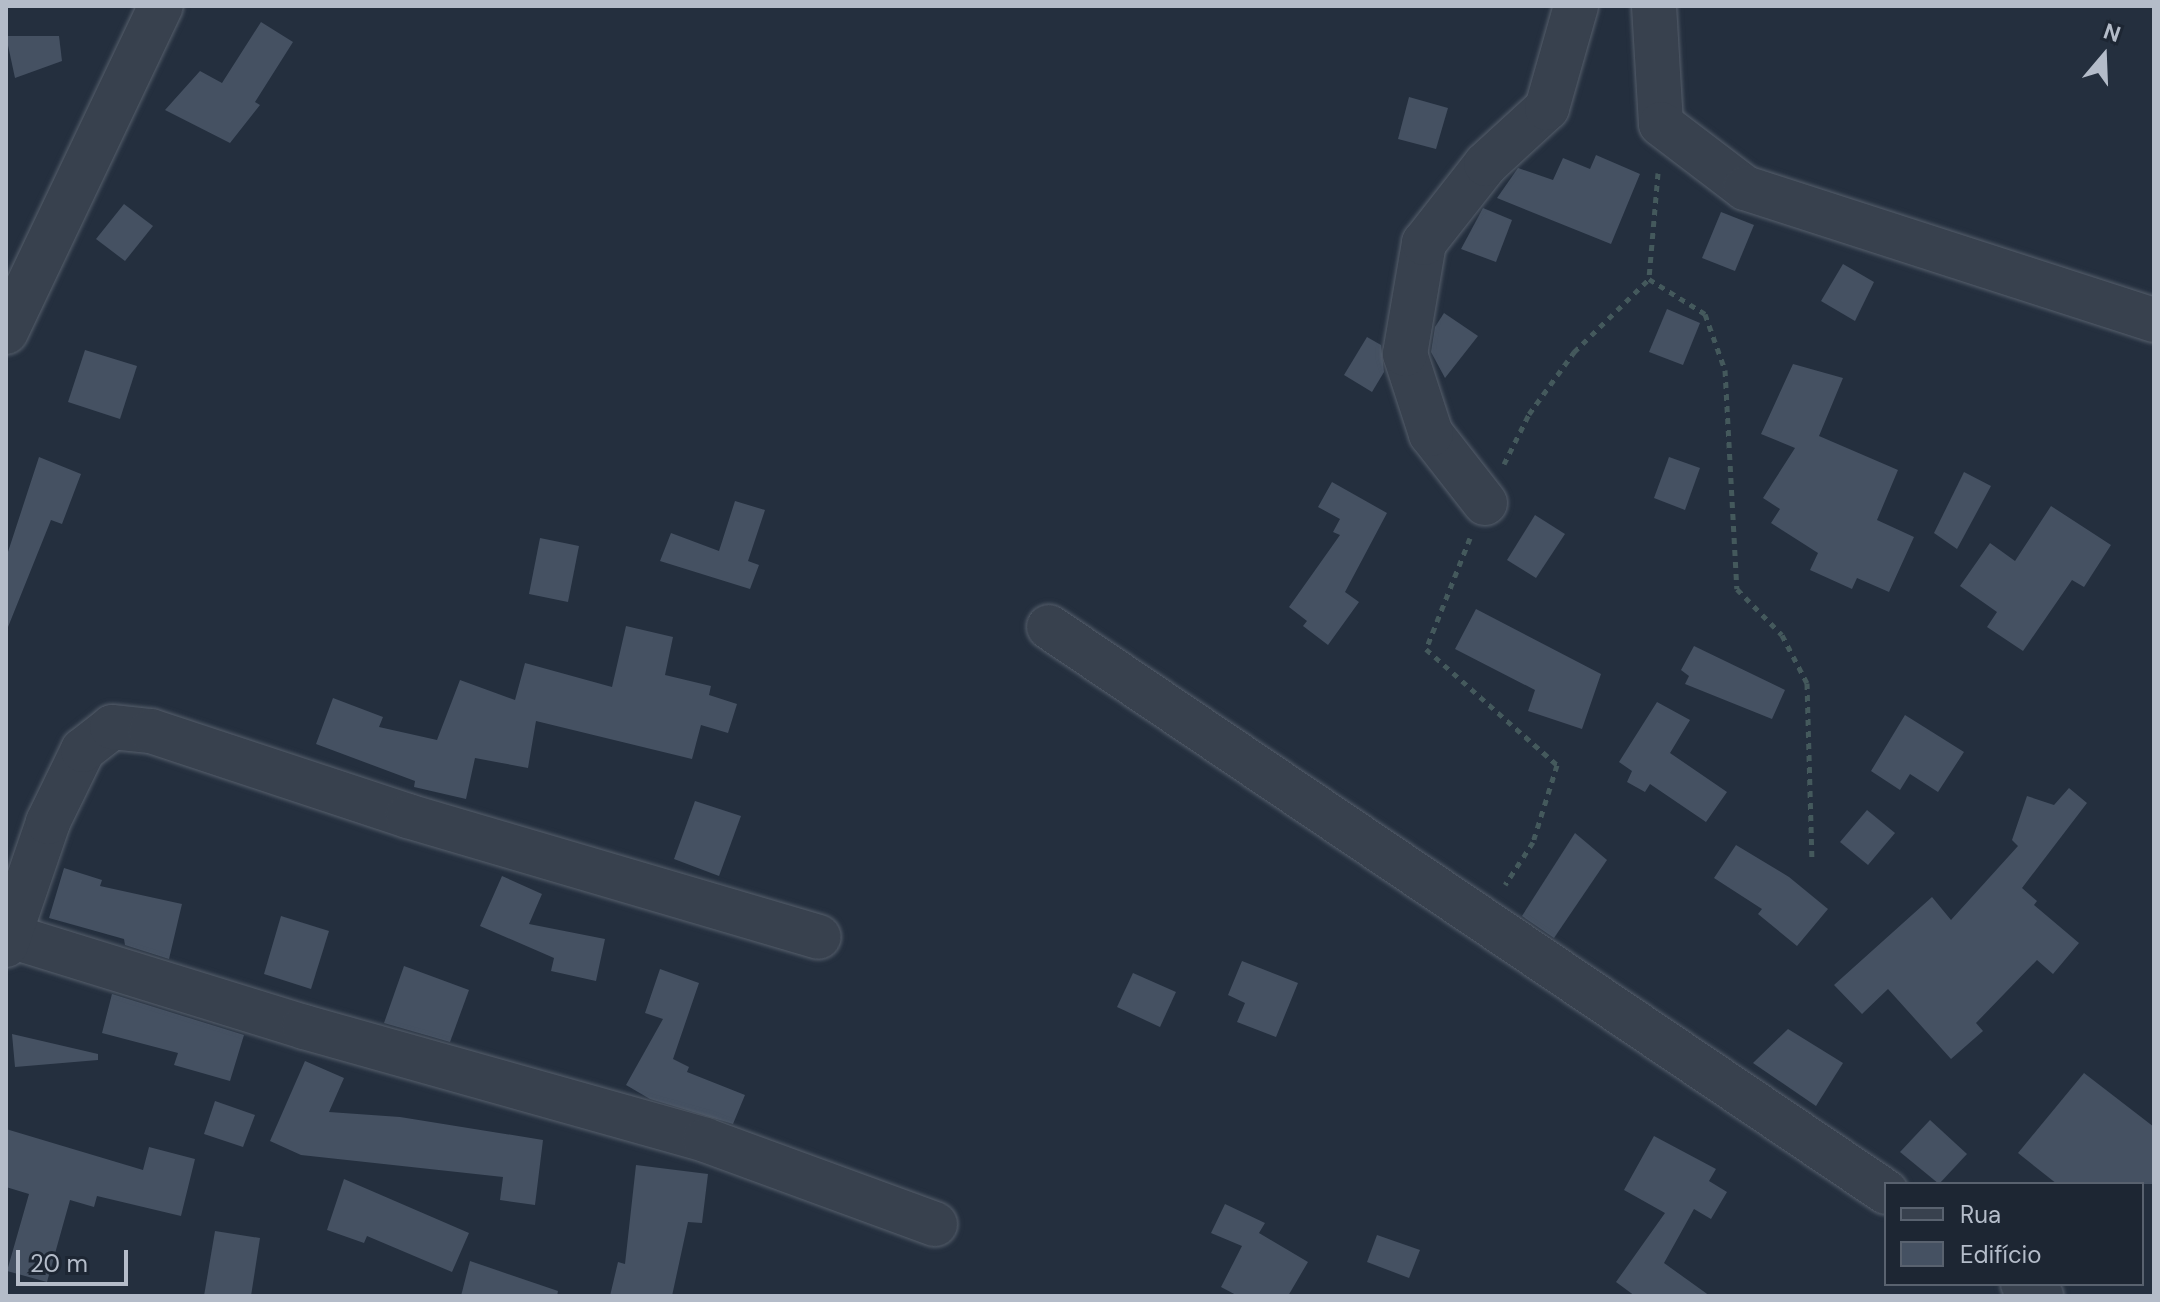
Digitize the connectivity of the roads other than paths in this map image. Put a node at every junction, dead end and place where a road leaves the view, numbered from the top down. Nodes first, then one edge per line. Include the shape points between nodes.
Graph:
1 (161, 6) edge
2 (1576, 6) edge
3 (1654, 6) edge
4 (2154, 320) edge
5 (6, 332) edge
6 (1485, 503) road end
7 (1049, 627) dead end
8 (819, 937) dead end
9 (8, 941) edge
10 (1884, 1191) edge
11 (935, 1224) dead end

1 - 5 street
2 - 6 street via 1547,108 1486,164 1424,243 1405,354 1431,434
3 - 4 street via 1661,124 1745,188
7 - 10 street
8 - 9 street via 408,816 151,731 112,727 83,750 48,822
9 - 11 street via 705,1140

